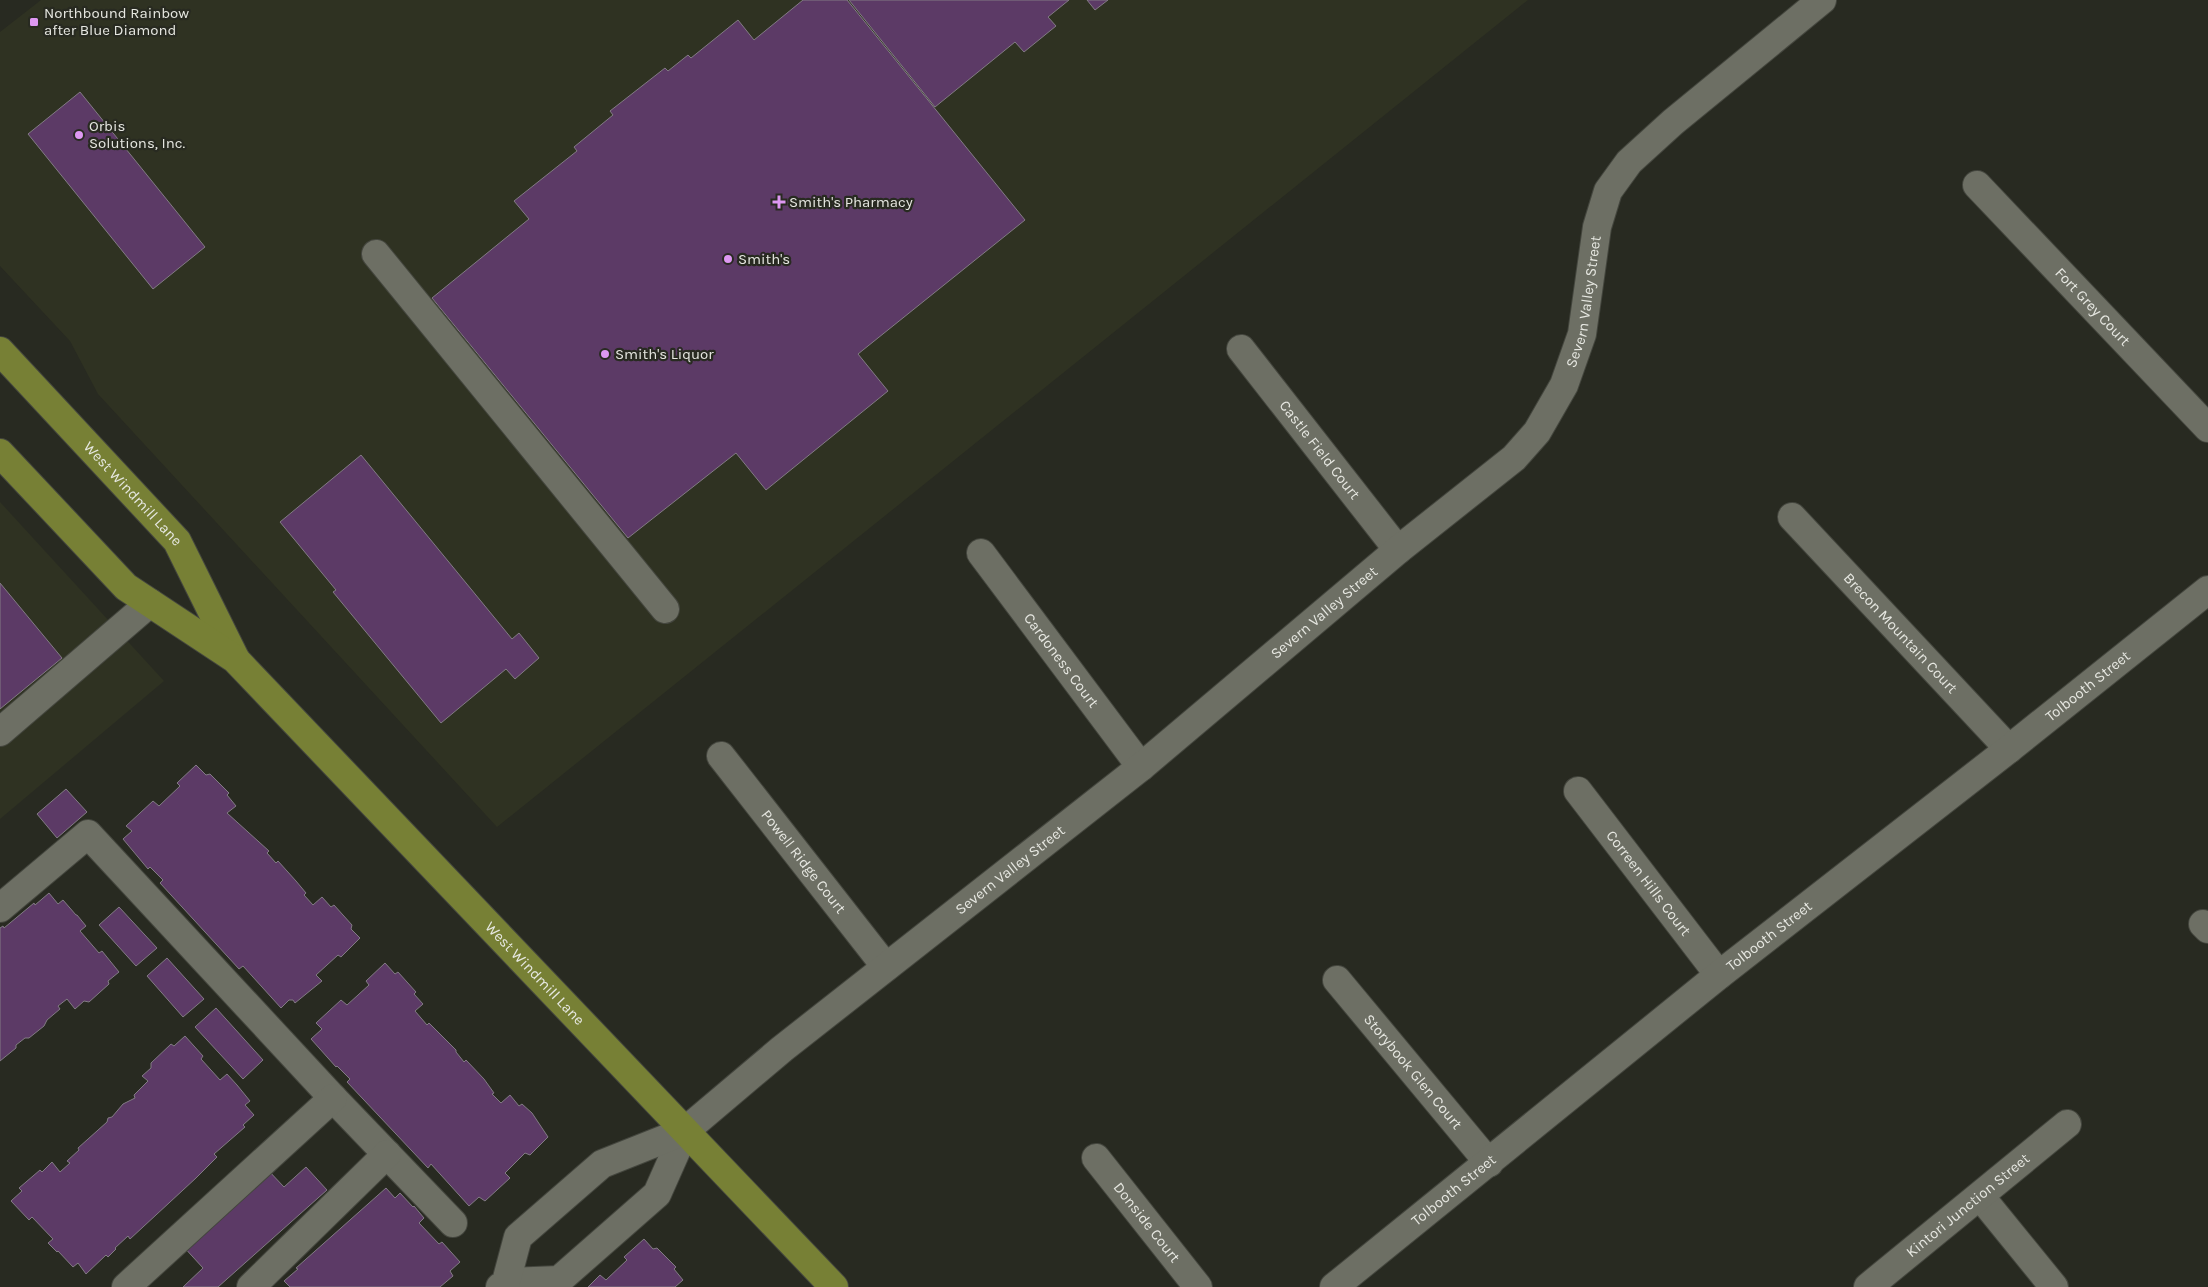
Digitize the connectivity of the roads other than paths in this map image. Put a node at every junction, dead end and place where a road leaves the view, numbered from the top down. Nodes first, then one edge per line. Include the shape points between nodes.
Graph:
1 (1822, 0) edge
2 (1977, 185) dead end
3 (376, 254) dead end
4 (1241, 349) dead end
5 (0, 351) edge
6 (2208, 428) edge
7 (0, 453) edge
8 (1792, 517) dead end
9 (1398, 550) junction
10 (981, 553) dead end
11 (2208, 590) edge
12 (150, 603) junction
13 (665, 609) dead end
14 (235, 659) junction
15 (0, 732) edge
16 (2009, 749) junction
17 (721, 756) dead end
18 (1141, 766) junction
19 (1578, 791) dead end
20 (0, 908) edge
21 (886, 966) junction
22 (1719, 975) junction
23 (1337, 980) dead end
24 (334, 1098) junction
25 (2067, 1124) dead end
26 (686, 1131) junction
27 (387, 1154) junction
28 (1096, 1158) dead end
29 (1489, 1163) junction
30 (1980, 1196) junction
31 (453, 1223) dead end
32 (503, 1284) edge
33 (126, 1287) edge
34 (251, 1287) edge
35 (834, 1287) edge
36 (1198, 1287) edge
37 (1334, 1287) edge
38 (1868, 1287) edge
39 (2054, 1287) edge

1 - 9 street, Severn Valley Street via 1629,162 1608,191 1597,227 1582,334 1564,385 1537,432 1514,458
2 - 6 street, Fort Grey Court
3 - 13 street
4 - 9 street, Castle Field Court
5 - 14 main road, West Windmill Lane via 177,541
7 - 12 main road, West Windmill Lane via 126,587
8 - 16 street, Brecon Mountain Court
9 - 18 street, Severn Valley Street
10 - 18 street, Cardoness Court
11 - 16 street, Tolbooth Street
12 - 14 main road, West Windmill Lane
12 - 15 street
14 - 26 main road, West Windmill Lane
16 - 22 street, Tolbooth Street
17 - 21 street, Powell Ridge Court
18 - 21 street, Severn Valley Street
19 - 22 street, Correen Hills Court
20 - 24 street via 88,834
21 - 26 street, Severn Valley Street
22 - 29 street, Tolbooth Street
23 - 29 street, Storybook Glen Court
24 - 27 street
24 - 33 street
25 - 30 street, Kintori Junction Street
26 - 32 street via 602,1164 518,1237
26 - 32 street via 657,1194 559,1280
26 - 35 main road, West Windmill Lane
27 - 31 street
27 - 34 street
28 - 36 street, Donside Court
29 - 37 street, Tolbooth Street
30 - 38 street, Kintori Junction Street
30 - 39 street

